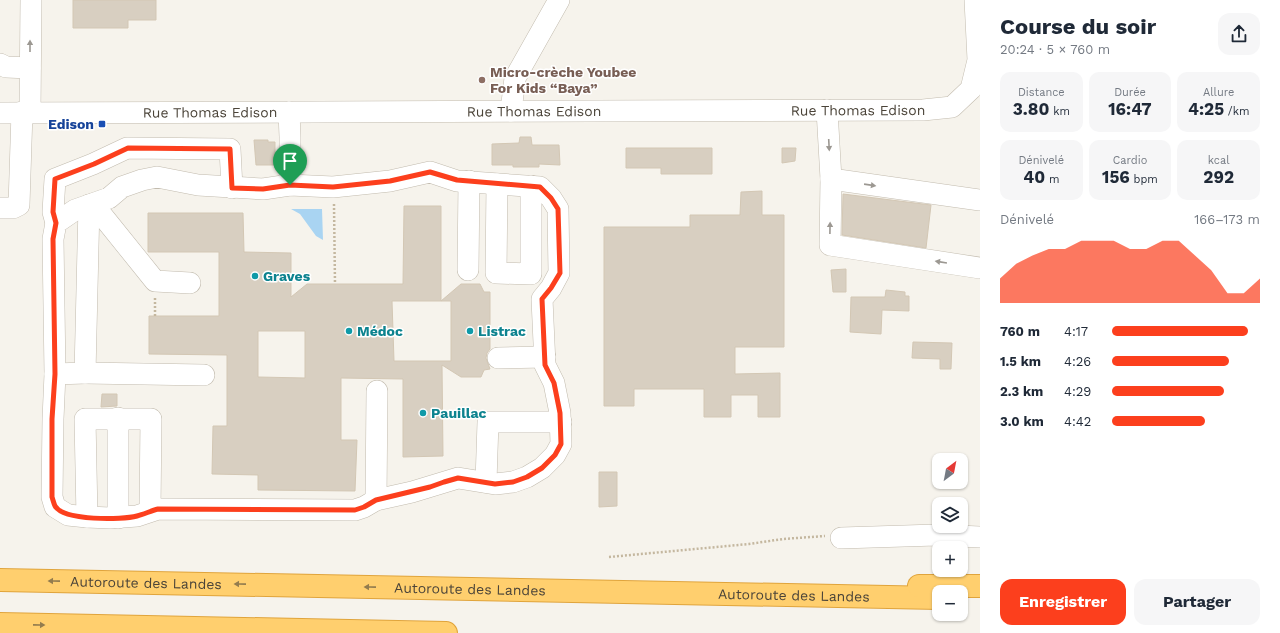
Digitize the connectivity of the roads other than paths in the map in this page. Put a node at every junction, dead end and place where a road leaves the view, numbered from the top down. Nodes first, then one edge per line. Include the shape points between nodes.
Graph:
1 (31, 0) edge
2 (559, 0) edge
3 (975, 0) edge
4 (0, 64) edge
5 (30, 68) junction
6 (828, 110) junction
7 (511, 111) junction
8 (0, 112) edge
9 (26, 112) junction
10 (288, 112) junction
11 (831, 179) junction
12 (468, 181) junction
13 (497, 184) junction
14 (290, 185) junction
15 (531, 186) junction
16 (232, 188) junction
17 (980, 200) edge
18 (91, 205) junction
19 (0, 208) edge
20 (56, 223) junction
21 (980, 268) edge
22 (468, 270) dead end
23 (190, 283) dead end
24 (545, 357) junction
25 (498, 358) dead end
26 (85, 373) junction
27 (55, 374) junction
28 (204, 375) dead end
29 (377, 391) dead end
30 (118, 418) junction
31 (52, 419) junction
32 (85, 419) junction
33 (561, 422) junction
34 (486, 482) junction
35 (376, 500) junction
36 (150, 511) junction
37 (87, 517) junction
38 (118, 518) junction
39 (980, 537) edge
40 (842, 538) road end
41 (0, 580) edge
42 (980, 586) edge
43 (541, 591) junction
44 (932, 598) edge
45 (968, 598) edge
46 (980, 599) edge
47 (0, 624) edge
48 (446, 633) edge

5 -> 1 street
2 - 7 street via 515,78
3 - 6 street, Rue Thomas Edison via 978,60 971,89 952,107 923,110
4 - 5 street via 6,67
5 - 9 street
6 - 7 street, Rue Thomas Edison
6 -> 11 street
7 - 10 street, Rue Thomas Edison
8 - 9 street, Rue Thomas Edison
9 - 10 street, Rue Thomas Edison
9 - 19 street via 19,205 13,208
10 - 14 street
11 -> 17 street
21 -> 11 street via 830,245
12 - 13 street
12 - 14 street via 430,172 390,181 333,187
12 - 22 street
13 - 15 street
13 - 15 street via 496,273 531,274
14 - 16 street via 263,189
15 - 24 street via 540,187 558,209 560,273 542,299
16 - 18 street via 157,177 122,187 110,198
16 - 20 street via 230,149 128,148 55,179 53,212
18 - 20 street via 75,210
18 - 23 street via 155,281
18 - 26 street
20 - 27 street via 53,239
24 - 25 street
24 - 33 street via 545,365 554,383
26 - 27 street
26 - 28 street
27 - 31 street
29 - 35 street
30 - 32 street
30 - 36 street via 151,419
30 - 38 street
31 - 32 street
31 - 37 street via 52,497 55,507 68,515
32 - 37 street
33 - 34 street via 561,444 555,455 542,468 513,482
33 - 34 street via 488,422
34 - 35 street via 458,478
35 - 36 street via 355,510
36 - 38 street
37 - 38 street
39 - 40 street via 936,535
43 -> 41 highway, Autoroute des Landes
42 - 43 highway via 662,583
43 - 44 highway, Autoroute des Landes
45 - 46 highway
47 -> 48 highway

